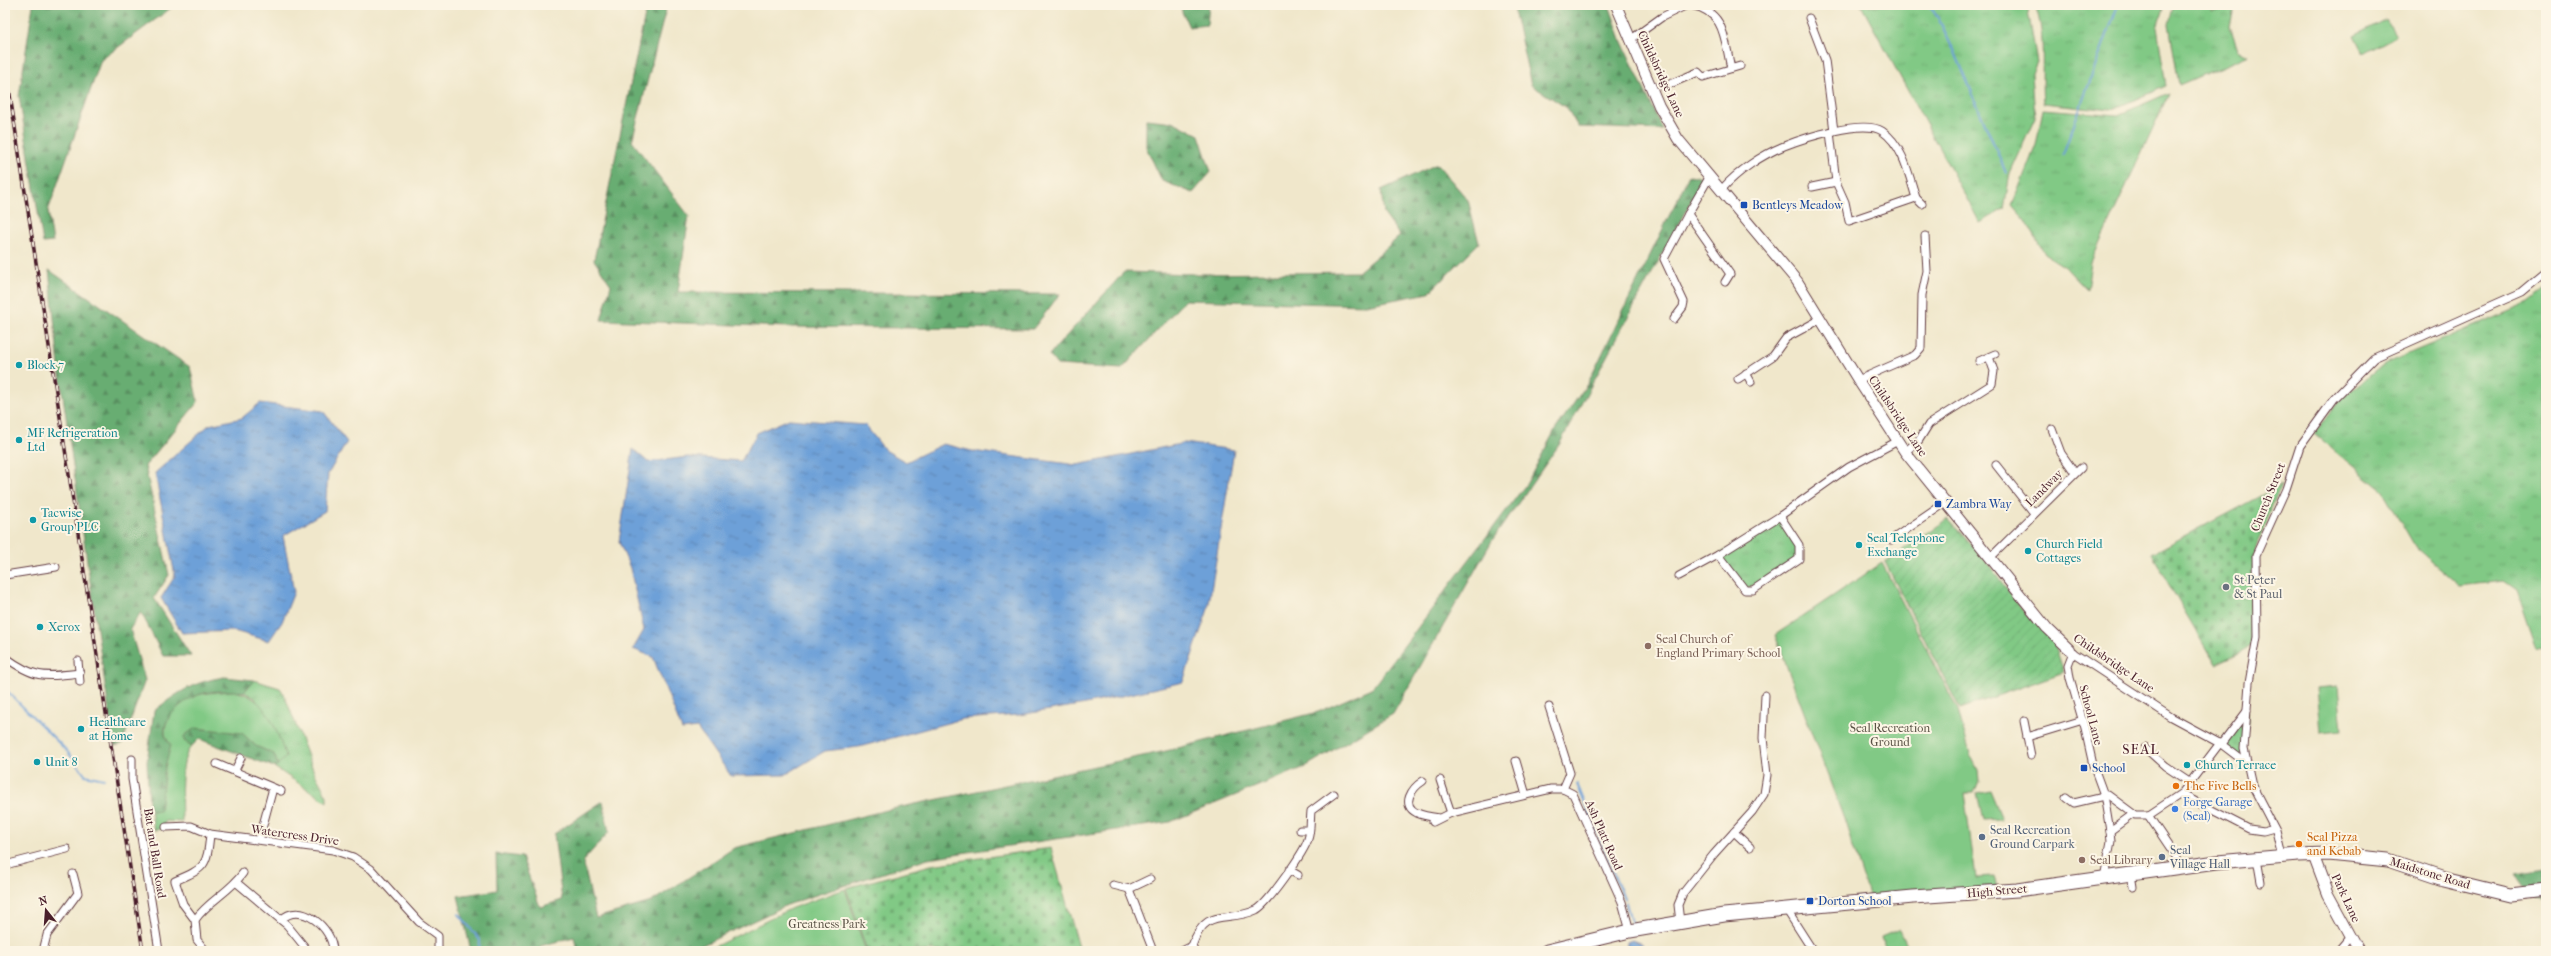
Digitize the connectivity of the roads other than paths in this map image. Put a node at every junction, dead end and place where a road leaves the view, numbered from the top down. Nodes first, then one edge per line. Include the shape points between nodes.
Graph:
1 (1616, 5) edge
2 (1687, 5) edge
3 (1691, 5) edge
4 (1809, 18) dead end
5 (1630, 40) junction
6 (1740, 66) dead end
7 (1731, 68) junction
8 (1663, 86) dead end
9 (1832, 132) junction
10 (1710, 176) junction
11 (1836, 182) junction
12 (1812, 187) dead end
13 (1722, 188) junction
14 (1916, 198) junction
15 (1922, 204) dead end
16 (1688, 214) junction
17 (1925, 236) dead end
18 (2546, 272) edge
19 (1725, 282) dead end
20 (1674, 318) dead end
21 (1822, 319) junction
22 (1979, 361) dead end
23 (1746, 373) junction
24 (1738, 378) dead end
25 (1858, 380) junction
26 (1751, 382) dead end
27 (2052, 428) dead end
28 (1898, 441) junction
29 (1905, 452) junction
30 (1996, 465) dead end
31 (2081, 468) dead end
32 (2075, 473) junction
33 (1945, 503) junction
34 (2034, 513) junction
35 (1780, 516) junction
36 (1891, 540) dead end
37 (1718, 555) junction
38 (1990, 558) junction
39 (56, 567) dead end
40 (5, 575) edge
41 (1679, 576) dead end
42 (2071, 651) junction
43 (5, 657) edge
44 (78, 661) dead end
45 (80, 673) junction
46 (80, 682) dead end
47 (1765, 694) dead end
48 (1549, 707) dead end
49 (2248, 710) junction
50 (2083, 720) junction
51 (2024, 721) dead end
52 (2027, 737) junction
53 (2221, 743) junction
54 (2145, 748) dead end
55 (2031, 756) dead end
56 (242, 758) dead end
57 (132, 759) dead end
58 (1516, 761) dead end
59 (2246, 763) junction
60 (217, 764) dead end
61 (235, 770) junction
62 (1440, 780) dead end
63 (1423, 782) dead end
64 (2189, 782) junction
65 (273, 788) junction
66 (1564, 789) junction
67 (281, 791) dead end
68 (1334, 794) dead end
69 (2181, 794) junction
70 (1526, 795) junction
71 (2104, 795) junction
72 (2066, 797) dead end
73 (1451, 813) junction
74 (2133, 814) junction
75 (2148, 815) junction
76 (166, 827) dead end
77 (2274, 828) junction
78 (1300, 830) dead end
79 (1310, 830) junction
80 (2110, 831) junction
81 (1734, 832) junction
82 (210, 834) junction
83 (259, 840) junction
84 (1750, 847) dead end
85 (67, 849) dead end
86 (2313, 854) junction
87 (2282, 856) junction
88 (2257, 858) junction
89 (5, 865) edge
90 (2179, 868) junction
91 (1289, 870) junction
92 (73, 874) dead end
93 (244, 874) dead end
94 (1298, 875) dead end
95 (2104, 878) junction
96 (1150, 879) dead end
97 (2261, 882) dead end
98 (237, 883) junction
99 (1113, 885) dead end
100 (1129, 889) junction
101 (2546, 891) edge
102 (1786, 909) junction
103 (195, 920) junction
104 (281, 920) junction
105 (1680, 922) junction
106 (1630, 931) junction
107 (2350, 937) junction
108 (1193, 948) edge
109 (43, 951) edge
110 (159, 951) edge
111 (206, 951) edge
112 (308, 951) edge
113 (333, 951) edge
114 (438, 951) edge
115 (1153, 951) edge
116 (1182, 951) edge
117 (1547, 951) edge
118 (1813, 951) edge
119 (2338, 951) edge
120 (2359, 951) edge

1 - 5 street, Childsbridge Lane
2 - 5 street via 1662,17
3 - 7 street via 1716,16
4 - 9 street via 1825,60
5 - 10 street, Childsbridge Lane via 1659,106 1678,139
6 - 7 street
7 - 8 street via 1703,77 1698,72
9 - 11 street
9 - 13 street via 1784,146 1746,167
9 - 14 street via 1860,127 1881,130 1896,147 1906,164
10 - 13 street, Childsbridge Lane
10 - 16 street
11 - 12 street
11 - 14 street via 1845,202 1849,221
13 - 21 street, Childsbridge Lane via 1797,280
14 - 15 street
16 - 19 street via 1730,274
16 - 20 street via 1664,260 1684,302
17 - 25 street via 1927,271 1922,295 1921,348 1915,355
18 - 49 street, Church Street via 2522,292 2374,358 2334,400 2300,446 2286,489 2256,555 2257,637 2249,683
21 - 23 street via 1786,338 1773,356
21 - 25 street, Childsbridge Lane
22 - 29 street via 1992,355 1992,384 1929,424 1919,440
23 - 24 street
23 - 26 street
25 - 28 street, Childsbridge Lane
27 - 32 street via 2061,453
28 - 29 street, Childsbridge Lane
28 - 35 street via 1849,467
29 - 33 street, Childsbridge Lane
30 - 34 street
31 - 32 street, Landway
32 - 34 street, Landway
33 - 36 street
33 - 38 street, Childsbridge Lane
34 - 38 street, Landway
35 - 37 street
35 - 37 street via 1799,545 1800,559 1753,590 1746,590
37 - 41 street
38 - 42 street, Childsbridge Lane via 2047,628
39 - 40 street
42 - 50 street, School Lane via 2069,674
42 - 53 street, Childsbridge Lane via 2172,717
43 - 45 street via 20,668 43,677
44 - 45 street
45 - 46 street
47 - 81 street via 1765,791 1752,812
48 - 66 street via 1570,773
49 - 53 street
49 - 59 street, Church Street
50 - 52 street
50 - 71 street, School Lane via 2091,760
51 - 52 street
52 - 55 street
53 - 59 street, Childsbridge Lane
53 - 64 street
54 - 64 street via 2165,766
56 - 61 street
57 - 110 street, Bat and Ball Road via 132,779
58 - 70 street
59 - 77 street, Church Street via 2257,798
60 - 61 street
61 - 65 street
62 - 73 street
63 - 73 street via 1414,786 1408,795 1409,804 1416,812 1436,820
64 - 69 street
65 - 67 street
65 - 83 street
66 - 70 street
66 - 106 street, Ash Platt Road via 1573,794 1622,902
68 - 79 street via 1311,811
69 - 75 street
69 - 77 street via 2247,828 2262,831
70 - 73 street
71 - 72 street via 2074,803
71 - 74 street via 2108,795
71 - 80 street, School Lane
74 - 75 street
74 - 80 street
75 - 90 street via 2177,858
76 - 82 street, Watercress Drive via 191,826
77 - 87 street, Church Street
78 - 79 street
79 - 91 street via 1306,845
80 - 95 street, School Lane via 2111,841
81 - 84 street
81 - 105 street via 1681,896 1678,906
82 - 83 street, Watercress Drive
82 - 103 street via 208,858 199,871 175,881 183,904
83 - 114 street, Watercress Drive via 333,850 353,857 371,869 419,922 438,936
85 - 89 street
86 - 87 highway, High Street
86 - 101 highway, Maidstone Road via 2388,860 2439,878 2510,895
86 - 107 street, Park Lane via 2327,892
87 - 88 highway, High Street
88 - 90 highway, High Street
88 - 97 street
90 - 95 highway, High Street via 2132,880
91 - 94 street
91 - 108 street via 1268,901 1256,910 1207,921 1197,932
92 - 109 street via 78,893 47,935
93 - 98 street
95 - 102 highway, High Street via 2017,890
96 - 100 street
98 - 103 street via 208,904
98 - 104 street
99 - 100 street
100 - 115 street
102 - 105 highway, High Street
102 - 118 street
103 - 111 street via 197,940
104 - 112 street
104 - 113 street via 288,913 294,912 308,916 326,932
105 - 106 highway, High Street
106 - 117 highway, High Street
107 - 119 street
107 - 120 street, Park Lane
108 - 116 street

